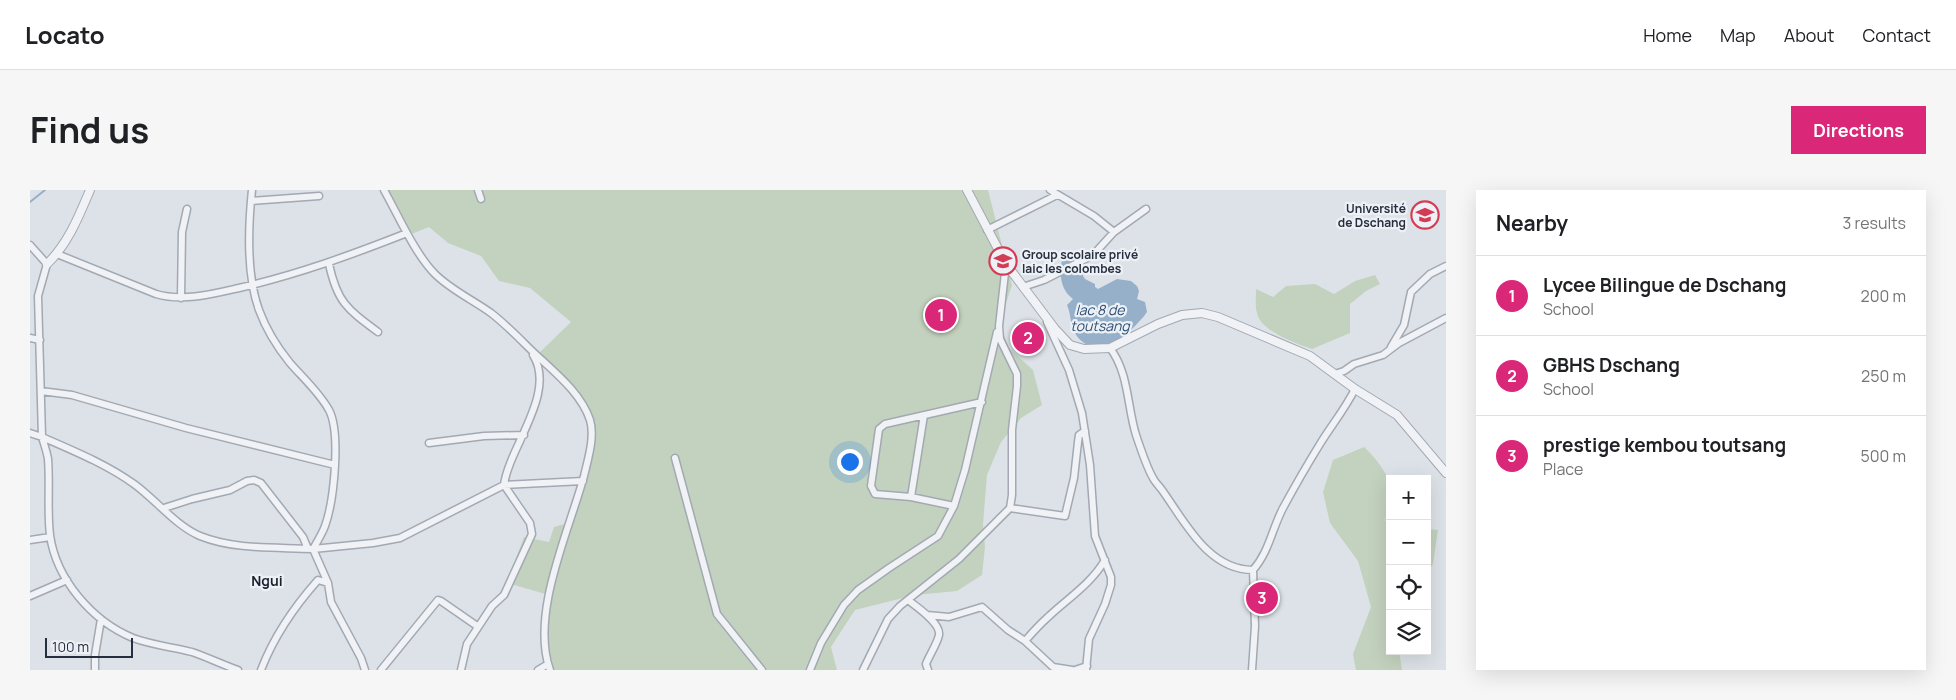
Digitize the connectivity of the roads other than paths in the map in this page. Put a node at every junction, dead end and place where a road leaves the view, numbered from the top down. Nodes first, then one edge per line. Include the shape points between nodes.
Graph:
1 (90, 190) edge
2 (252, 190) edge
3 (384, 190) edge
4 (478, 190) edge
5 (967, 190) edge
6 (1050, 190) edge
7 (1057, 195) junction
8 (319, 196) dead end
9 (481, 199) dead end
10 (251, 201) junction
11 (187, 209) dead end
12 (1146, 209) dead end
13 (987, 230) junction
14 (1114, 232) junction
15 (407, 233) junction
16 (30, 245) edge
17 (57, 254) junction
18 (47, 264) junction
19 (329, 264) junction
20 (1006, 264) junction
21 (1446, 266) edge
22 (253, 285) junction
23 (1023, 287) junction
24 (181, 298) junction
25 (1042, 309) junction
26 (1446, 318) edge
27 (998, 326) junction
28 (378, 332) dead end
29 (30, 338) edge
30 (40, 340) junction
31 (528, 347) junction
32 (1110, 348) junction
33 (1390, 349) junction
34 (1335, 374) junction
35 (1355, 389) junction
36 (41, 391) junction
37 (982, 402) junction
38 (924, 415) junction
39 (1085, 430) junction
40 (30, 433) edge
41 (524, 435) junction
42 (42, 437) junction
43 (429, 443) dead end
44 (674, 458) dead end
45 (335, 465) junction
46 (1446, 473) edge
47 (583, 481) junction
48 (504, 485) junction
49 (911, 498) junction
50 (954, 506) junction
51 (164, 508) junction
52 (1010, 508) junction
53 (50, 537) junction
54 (30, 540) edge
55 (310, 549) junction
56 (1105, 560) junction
57 (1253, 570) junction
58 (67, 580) junction
59 (328, 583) junction
60 (30, 596) edge
61 (908, 600) junction
62 (927, 615) junction
63 (101, 618) junction
64 (477, 626) junction
65 (1025, 641) junction
66 (549, 667) edge
67 (1086, 668) edge
68 (95, 670) edge
69 (238, 670) edge
70 (261, 670) edge
71 (365, 670) edge
72 (382, 670) edge
73 (461, 670) edge
74 (538, 670) edge
75 (762, 670) edge
76 (810, 670) edge
77 (863, 670) edge
78 (928, 670) edge
79 (1073, 670) edge
80 (1252, 670) edge

1 - 17 street
2 - 10 street
3 - 15 street
4 - 9 street
5 - 13 street
6 - 7 street
7 - 13 street
7 - 14 street via 1094,216
8 - 10 street
10 - 22 street via 250,265
11 - 24 street via 182,232
12 - 14 street
13 - 20 street
14 - 23 street via 1093,255
15 - 19 street
15 - 31 street via 435,274 504,323
16 - 18 street
17 - 18 street
17 - 24 street via 156,294
18 - 30 street via 38,296
19 - 22 street
19 - 28 street via 333,284 342,302
20 - 23 street
20 - 27 street
21 - 33 street via 1430,274 1411,292 1404,325
22 - 24 street
22 - 45 street via 260,312 276,344 329,410
23 - 25 street
25 - 32 street via 1070,345 1084,350
25 - 39 street via 1074,383
26 - 33 street
27 - 37 street
27 - 52 street via 1018,386 1012,430
29 - 30 street
30 - 36 street
31 - 41 street via 537,361 539,376 536,398
31 - 47 street via 583,404 590,421 592,432
32 - 34 street via 1158,324 1182,315 1202,313 1290,347 1320,362
32 - 57 street via 1120,364 1135,432 1152,477 1188,529 1212,555 1240,570
33 - 34 street via 1383,355
34 - 35 street
35 - 46 street via 1398,415
35 - 57 street via 1286,502 1267,548
36 - 42 street
36 - 45 street via 72,395 186,428
37 - 38 street
37 - 50 street
38 - 49 street
38 - 49 street via 884,424 879,429 872,490 875,494
39 - 52 street via 1078,442 1065,516
39 - 56 street via 1095,536
40 - 42 street
41 - 43 street
41 - 48 street via 510,462
42 - 51 street via 115,472
42 - 53 street via 48,458
44 - 75 street via 717,614
45 - 55 street via 325,526
47 - 48 street
47 - 66 street via 548,598 544,623
48 - 55 street via 400,538
48 - 64 street via 530,523 532,534 504,595
49 - 50 street
50 - 76 street via 938,536 858,590 844,605
51 - 55 street via 189,530 214,540
51 - 55 street via 254,480 261,483
52 - 61 street via 959,559
53 - 54 street
53 - 58 street via 56,559
55 - 59 street
56 - 65 street via 1083,588 1046,618
56 - 67 street via 1111,585 1088,638
57 - 80 street via 1255,626
58 - 60 street
58 - 63 street
59 - 70 street via 318,580 305,595 279,631
59 - 71 street via 330,602
61 - 62 street
61 - 77 street via 888,619
62 - 65 street via 949,617 982,607
62 - 78 street via 938,627 939,635 926,664
63 - 68 street
63 - 69 street via 147,643 193,653
64 - 72 street via 438,600
64 - 73 street via 467,644
65 - 79 street via 1053,667
66 - 74 street
67 - 79 street

